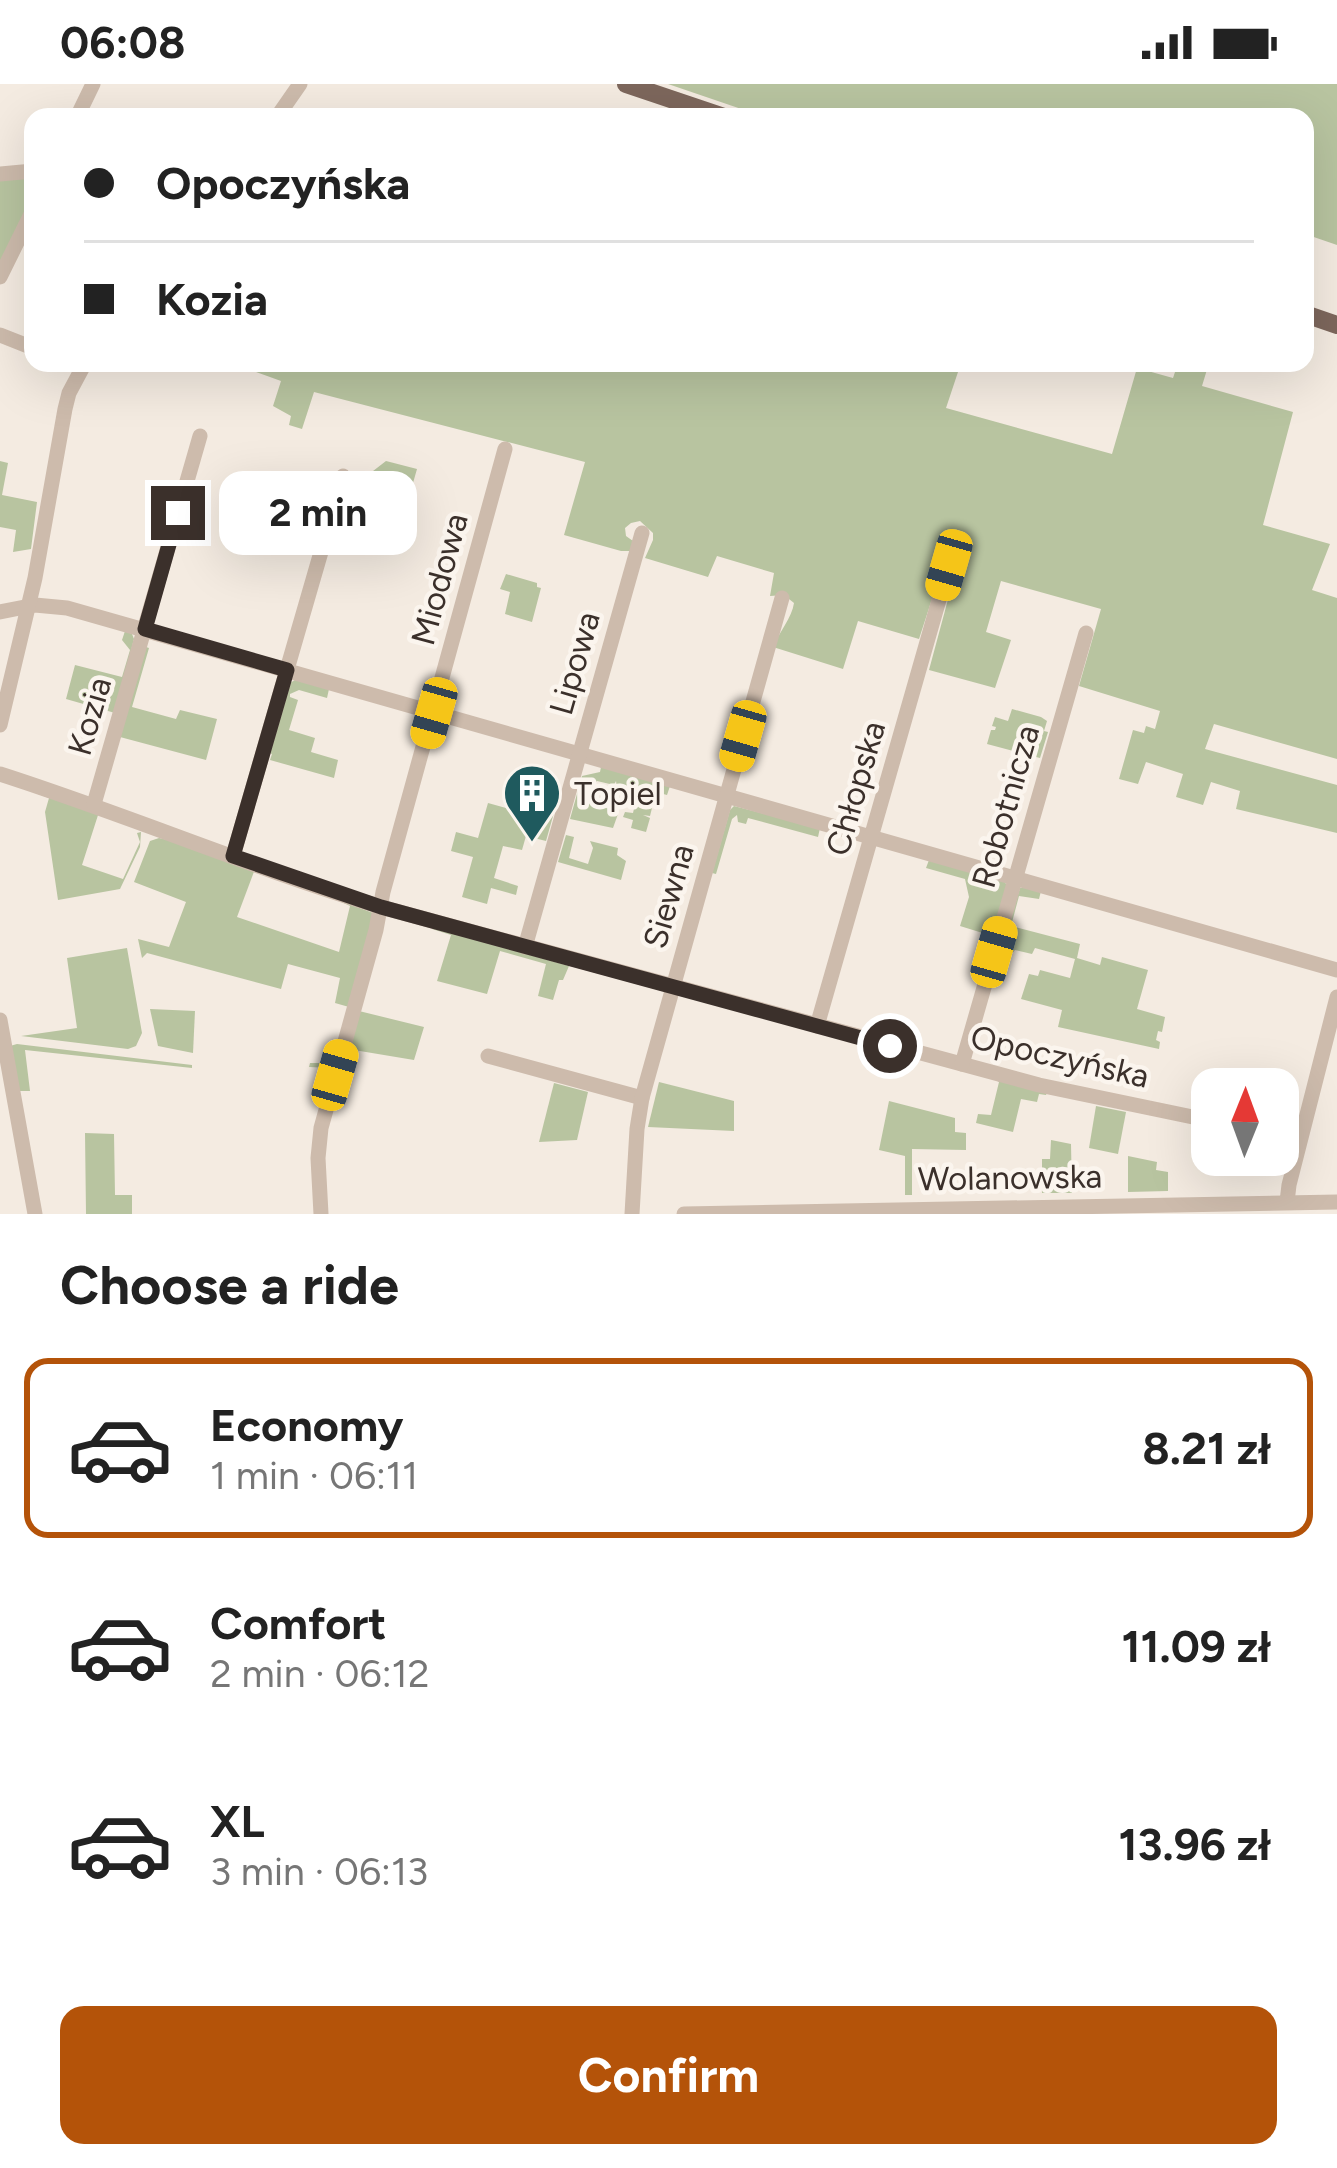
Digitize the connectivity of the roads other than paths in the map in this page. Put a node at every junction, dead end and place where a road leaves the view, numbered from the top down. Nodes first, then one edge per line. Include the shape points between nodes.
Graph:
1 (626, 84) edge
2 (697, 108) edge
3 (24, 228) edge
4 (0, 277) edge
5 (77, 372) edge
6 (200, 436) dead end
7 (505, 449) dead end
8 (343, 476) dead end
9 (642, 533) dead end
10 (949, 565) dead end
11 (782, 598) dead end
12 (28, 607) junction
13 (0, 612) edge
14 (145, 629) junction
15 (1086, 633) dead end
16 (287, 670) junction
17 (434, 713) junction
18 (0, 725) edge
19 (579, 754) junction
20 (0, 774) edge
21 (726, 795) junction
22 (94, 805) junction
23 (873, 837) junction
24 (233, 856) junction
25 (1016, 877) junction
26 (381, 907) junction
27 (525, 947) junction
28 (1337, 970) edge
29 (673, 987) junction
30 (1337, 997) edge
31 (0, 1020) edge
32 (817, 1026) junction
33 (488, 1056) dead end
34 (962, 1064) junction
35 (642, 1098) junction
36 (1191, 1117) edge
37 (1300, 1139) joint
38 (1287, 1202) junction
39 (1337, 1202) edge
40 (1174, 1209) edge
41 (811, 1212) edge
42 (35, 1214) edge
43 (321, 1214) edge
44 (632, 1214) edge
45 (684, 1214) edge

1 - 2 main road
3 - 4 street
5 - 12 street
6 - 14 street, Kozia
7 - 17 street, Miodowa
8 - 16 street
9 - 19 street, Lipowa
10 - 23 street, Chłopska
11 - 21 street, Siewna
12 - 13 street
12 - 14 street via 67,608
12 - 18 street
14 - 16 street
14 - 22 street, Kozia
15 - 25 street, Robotnicza
16 - 17 street
16 - 24 street
17 - 19 street
17 - 26 street, Miodowa
19 - 21 street
19 - 27 street, Lipowa
20 - 22 street, Opoczyńska
21 - 23 street
21 - 29 street, Siewna
22 - 24 street, Opoczyńska
23 - 25 street
23 - 32 street, Chłopska
24 - 26 street, Opoczyńska
25 - 28 street
25 - 34 street, Robotnicza
26 - 27 street, Opoczyńska
26 - 43 street, Miodowa via 320,1128
27 - 29 street, Opoczyńska
29 - 32 street, Opoczyńska
29 - 35 street, Siewna
30 - 37 street
31 - 42 street
32 - 34 street, Opoczyńska
33 - 35 street
34 - 36 street, Opoczyńska
35 - 44 street, Siewna
37 - 38 street
38 - 39 street, Wolanowska
38 - 40 street, Wolanowska
40 - 41 street, Wolanowska
41 - 45 street, Wolanowska

